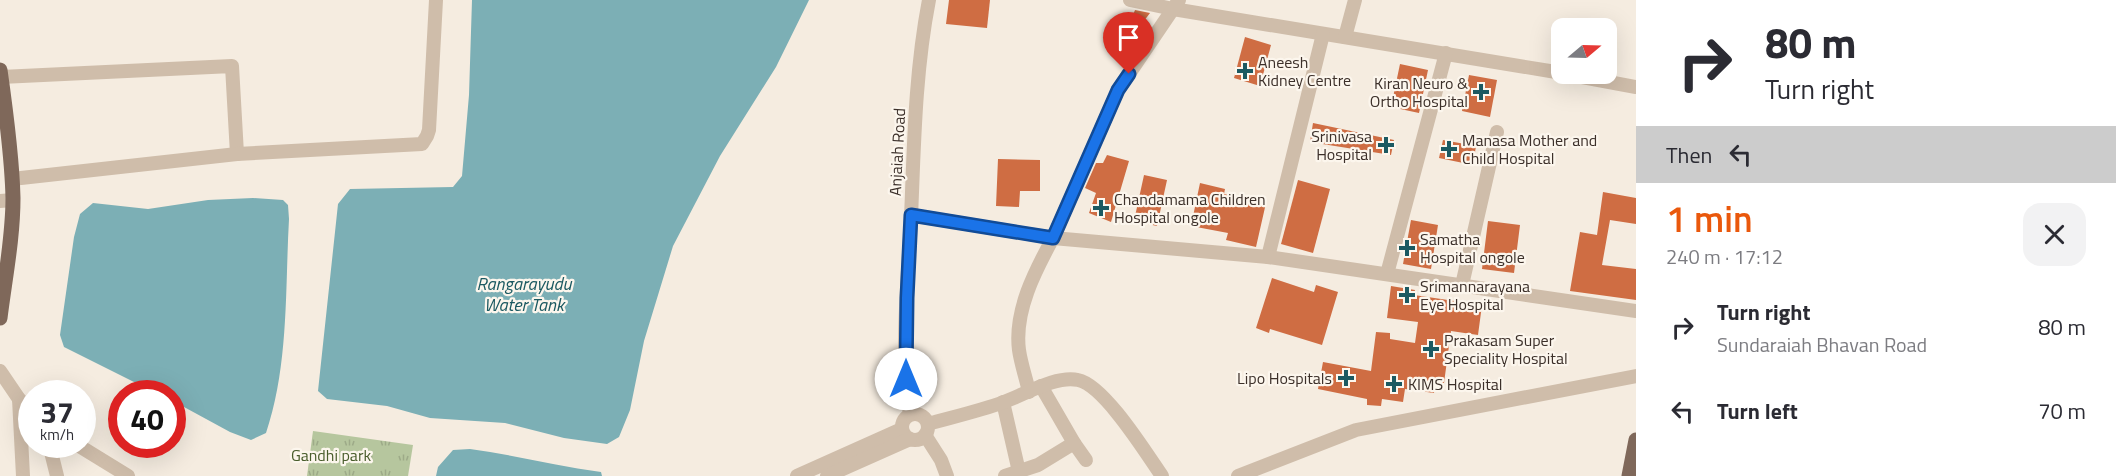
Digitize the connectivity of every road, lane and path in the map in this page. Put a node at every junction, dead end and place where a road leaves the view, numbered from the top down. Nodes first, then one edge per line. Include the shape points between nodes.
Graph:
1 (436, 0) edge
2 (929, 0) edge
3 (1130, 0) edge
4 (1355, 0) edge
5 (1176, 5) edge
6 (1323, 34) junction
7 (1345, 37) junction
8 (1446, 53) junction
9 (1551, 71) edge
10 (1, 74) edge
11 (1617, 83) edge
12 (1636, 87) edge
13 (1497, 132) dead end
14 (237, 154) junction
15 (12, 179) junction
16 (6, 201) edge
17 (911, 215) junction
18 (1053, 238) junction
19 (1268, 257) junction
20 (1387, 274) junction
21 (1462, 285) junction
22 (1636, 310) edge
23 (0, 318) edge
24 (0, 371) edge
25 (1636, 376) edge
26 (1035, 389) junction
27 (18, 398) edge
28 (1003, 402) junction
29 (910, 414) junction
30 (927, 430) junction
31 (906, 434) junction
32 (1636, 440) edge
33 (1074, 443) junction
34 (96, 456) edge
35 (22, 458) edge
36 (52, 458) edge
37 (1086, 460) dead end
38 (1020, 474) edge
39 (23, 476) edge
40 (57, 476) edge
41 (128, 476) edge
42 (797, 476) edge
43 (827, 476) edge
44 (946, 476) edge
45 (1005, 476) edge
46 (1162, 476) edge
47 (1238, 476) edge
48 (1629, 476) edge

1 - 14 street via 429,130 422,144
2 - 17 street, Anjaiah Road via 918,69
3 - 5 street
4 - 7 street
5 - 6 street
5 - 18 street via 1118,90
6 - 7 street
6 - 19 street
7 - 8 street
8 - 9 street
8 - 20 street
10 - 14 street via 232,66
10 - 15 main road
11 - 12 street
13 - 21 street
14 - 15 street
15 - 16 main road
16 - 23 main road via 11,231
17 - 18 street
17 - 29 street, Anjaiah Road via 906,379
18 - 19 street
18 - 26 street via 1020,317 1019,349
19 - 20 street
20 - 21 street
21 - 22 street
24 - 27 street
25 - 47 street via 1356,430
26 - 28 street
26 - 33 street
26 - 46 street via 1068,379 1094,388 1115,410
28 - 30 street
28 - 38 street
29 - 30 street via 921,415
29 - 31 street via 905,418
30 - 31 street via 918,440
30 - 44 street
31 - 42 street
31 - 43 street
32 - 48 main road
33 - 37 street
33 - 38 street
34 - 41 street
35 - 39 street
36 - 40 street
38 - 45 street

